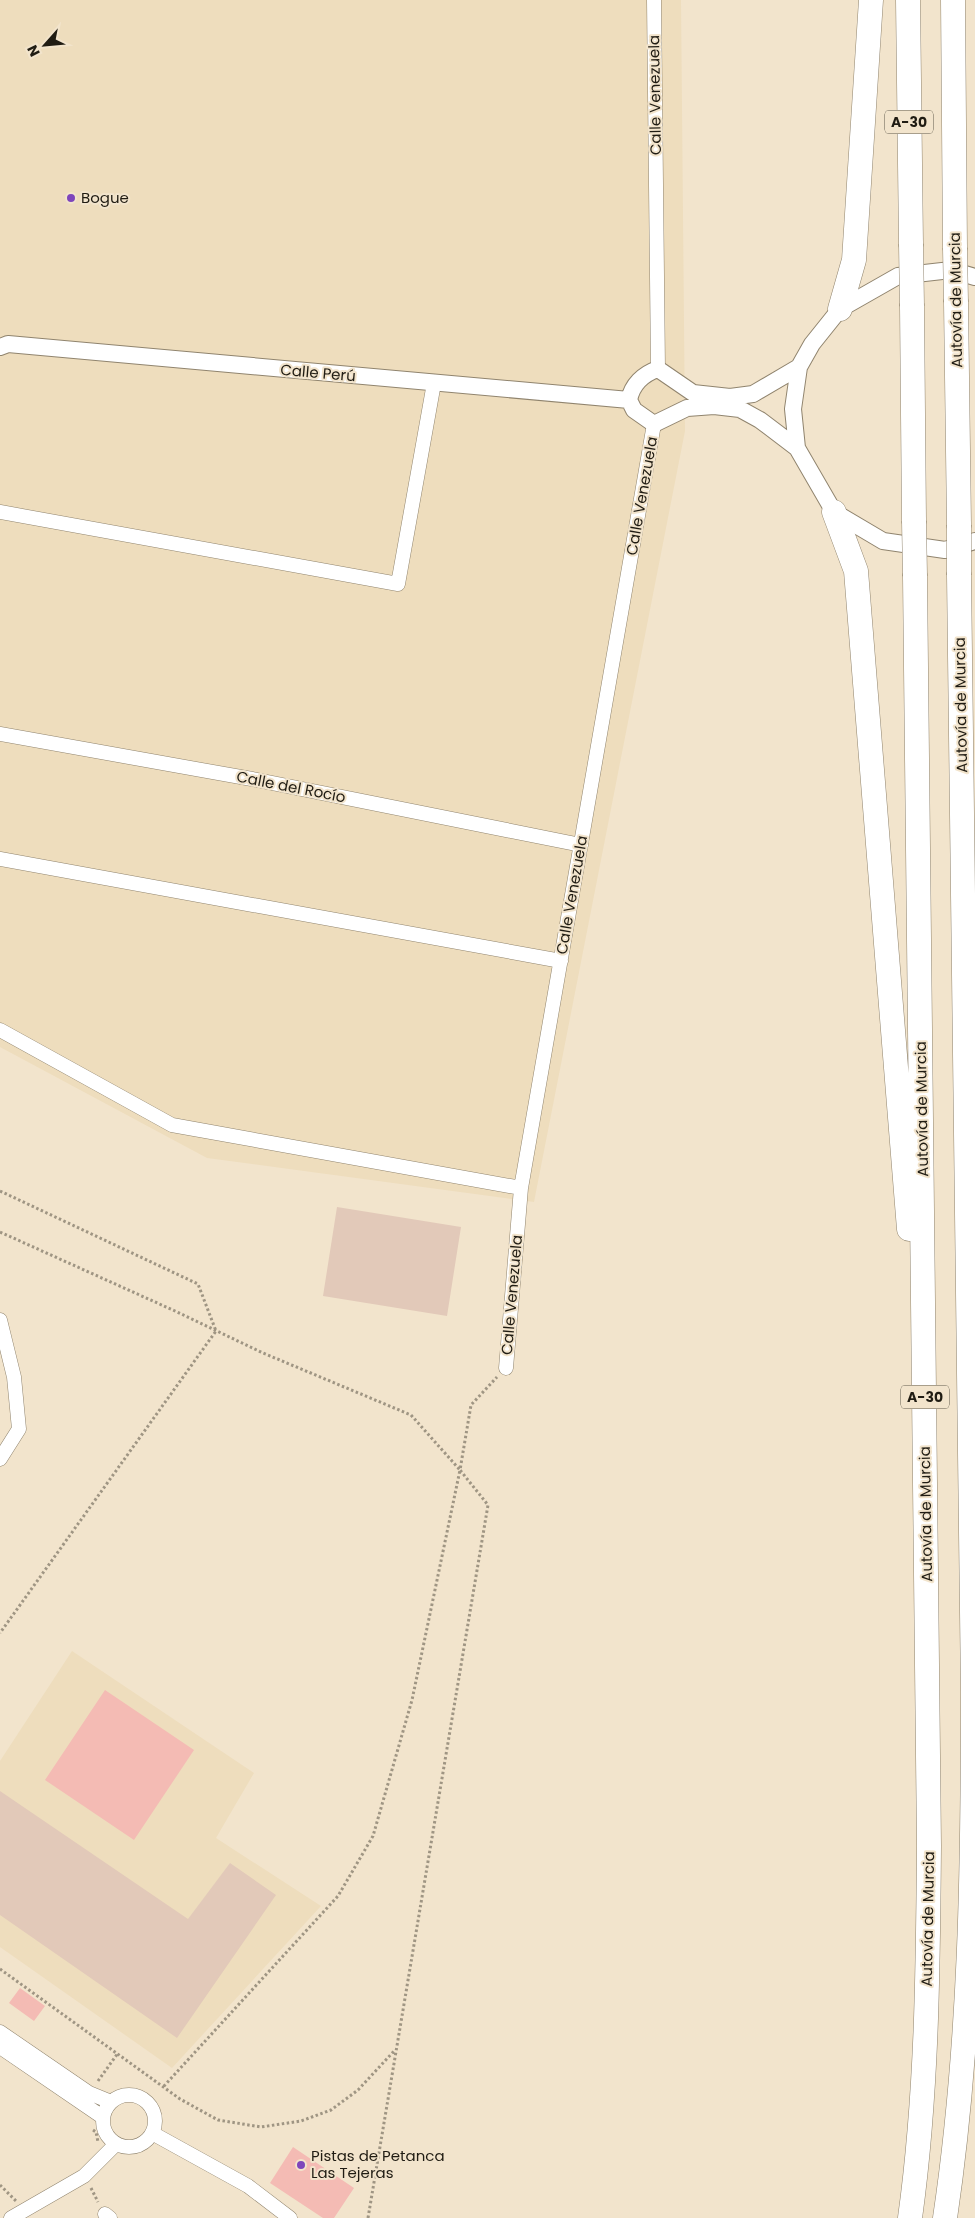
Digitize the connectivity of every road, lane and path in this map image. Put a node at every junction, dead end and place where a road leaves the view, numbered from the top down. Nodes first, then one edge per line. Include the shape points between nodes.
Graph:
1 (654, 0) edge
2 (871, 0) edge
3 (908, 0) edge
4 (952, 0) edge
5 (975, 277) edge
6 (840, 309) junction
7 (3, 343) edge
8 (800, 367) junction
9 (658, 369) junction
10 (434, 384) junction
11 (629, 400) junction
12 (654, 424) junction
13 (797, 448) junction
14 (0, 512) edge
15 (834, 512) junction
16 (967, 533) edge
17 (0, 734) edge
18 (581, 846) junction
19 (0, 859) edge
20 (561, 961) junction
21 (0, 1030) edge
22 (975, 1161) edge
23 (521, 1188) junction
24 (0, 1191) edge
25 (0, 1232) edge
26 (968, 1300) junction
27 (0, 1320) edge
28 (216, 1331) junction
29 (3, 1341) edge
30 (506, 1368) joint
31 (925, 1420) junction
32 (0, 1459) edge
33 (460, 1470) junction
34 (0, 1633) edge
35 (0, 1969) edge
36 (0, 2032) edge
37 (0, 2047) edge
38 (396, 2049) junction
39 (164, 2086) junction
40 (111, 2102) junction
41 (101, 2116) junction
42 (88, 2126) dead end
43 (152, 2133) junction
44 (116, 2144) junction
45 (99, 2148) dead end
46 (84, 2176) junction
47 (0, 2185) edge
48 (25, 2210) junction
49 (107, 2216) edge
50 (12, 2218) edge
51 (290, 2218) edge
52 (368, 2218) edge
53 (910, 2218) edge
54 (944, 2218) edge

1 - 9 street, Calle Venezuela
2 - 6 highway via 854,260
3 - 31 highway, Autovía de Murcia / A-30, bridge
4 - 16 highway, Autovía de Murcia / A-30, bridge via 956,302
5 - 6 street via 952,270 898,276
6 - 8 street via 812,344
7 - 10 street, Calle Perú
8 - 9 street via 753,394 730,397 693,393
8 - 13 street via 793,408
9 - 11 street via 648,372 638,381 631,389
10 - 11 street, Calle Perú
10 - 14 street via 398,584
11 - 12 street via 634,410
12 - 13 street via 687,408 714,406 740,409
12 - 18 street, Calle Venezuela
13 - 15 street
15 - 16 street via 883,541 945,550
15 - 31 highway via 856,571
16 - 26 highway, Autovía de Murcia / A-30, bridge via 959,575
17 - 18 street, Calle del Rocío via 252,779
18 - 20 street, Calle Venezuela
19 - 20 street
20 - 23 street, Calle Venezuela
21 - 23 street via 172,1125
22 - 26 highway
23 - 30 street, Calle Venezuela
24 - 28 path via 198,1284
25 - 28 path
26 - 54 highway, Autovía de Murcia / A-30 via 972,1851 962,2064
27 - 29 street
28 - 33 path via 263,1354 411,1415
28 - 34 path
29 - 32 street via 14,1377 19,1429
30 - 33 path via 471,1405
31 - 53 highway, Autovía de Murcia / A-30 via 929,1934 920,2131
33 - 38 path via 488,1505
33 - 39 path via 412,1700 373,1836 338,1896
35 - 39 path
36 - 40 street via 89,2093
37 - 41 street
38 - 39 path via 358,2090 331,2110 301,2120 261,2126 218,2120
38 - 52 path
40 - 41 street
40 - 43 street via 130,2094 146,2101 154,2116
41 - 44 street via 106,2134
42 - 45 path via 96,2132
43 - 44 street via 148,2140 133,2147
43 - 51 street via 248,2186
44 - 46 street
46 - 48 street
46 - 49 path
47 - 48 path
48 - 50 street

